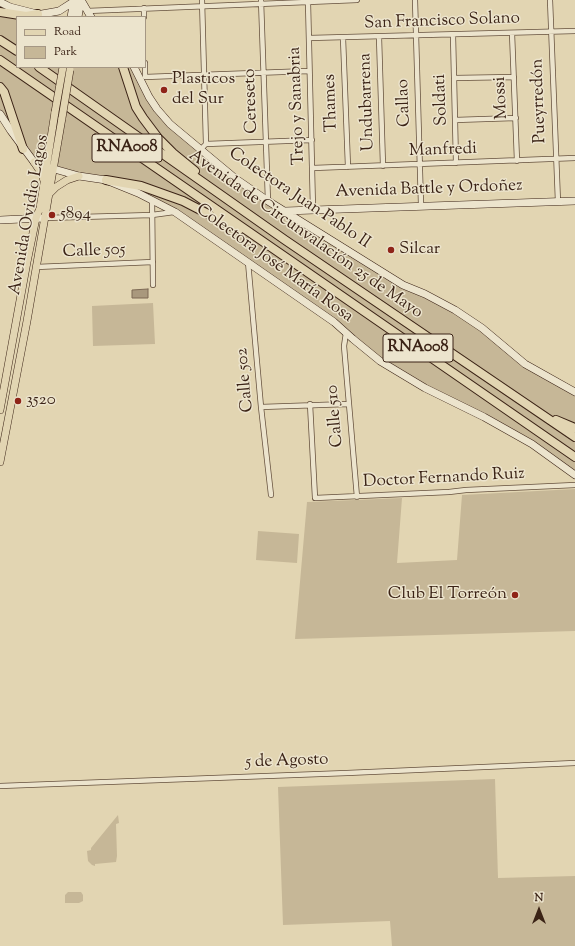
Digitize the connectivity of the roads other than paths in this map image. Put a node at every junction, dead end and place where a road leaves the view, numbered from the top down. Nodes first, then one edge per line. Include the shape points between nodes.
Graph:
1 (81, 0) edge
2 (202, 0) edge
3 (343, 0) edge
4 (357, 0) edge
5 (415, 0) edge
6 (550, 0) edge
7 (74, 1) edge
8 (0, 2) edge
9 (262, 2) edge
10 (308, 2) junction
11 (203, 6) junction
12 (144, 8) junction
13 (0, 12) edge
14 (38, 14) junction
15 (89, 14) edge
16 (45, 16) edge
17 (71, 16) edge
18 (78, 16) edge
19 (144, 16) edge
20 (575, 31) edge
21 (551, 32) junction
22 (512, 33) junction
23 (454, 35) junction
24 (416, 36) junction
25 (379, 37) junction
26 (309, 38) junction
27 (343, 38) junction
28 (0, 40) edge
29 (16, 51) edge
30 (0, 60) edge
31 (40, 68) edge
32 (67, 68) edge
33 (123, 68) edge
34 (135, 68) edge
35 (144, 68) edge
36 (309, 71) junction
37 (264, 73) junction
38 (204, 75) junction
39 (514, 77) junction
40 (454, 78) junction
41 (143, 79) junction
42 (0, 86) edge
43 (0, 114) edge
44 (516, 118) junction
45 (455, 120) junction
46 (312, 140) junction
47 (267, 142) junction
48 (203, 147) junction
49 (24, 148) junction
50 (575, 158) edge
51 (555, 159) junction
52 (517, 161) junction
53 (34, 162) junction
54 (456, 163) junction
55 (420, 164) junction
56 (383, 166) junction
57 (348, 167) junction
58 (50, 168) junction
59 (313, 168) junction
60 (79, 176) junction
61 (106, 180) junction
62 (44, 182) junction
63 (48, 196) junction
64 (152, 200) junction
65 (268, 200) junction
66 (575, 201) edge
67 (558, 202) junction
68 (232, 203) junction
69 (421, 205) junction
70 (313, 209) junction
71 (285, 211) junction
72 (176, 212) junction
73 (152, 215) junction
74 (40, 218) junction
75 (0, 220) edge
76 (253, 235) junction
77 (153, 262) junction
78 (248, 262) junction
79 (36, 267) junction
80 (153, 284) dead end
81 (346, 333) junction
82 (575, 392) edge
83 (310, 404) junction
84 (348, 404) junction
85 (261, 407) junction
86 (0, 410) edge
87 (541, 413) junction
88 (575, 428) edge
89 (575, 437) edge
90 (575, 457) edge
91 (0, 462) edge
92 (575, 474) edge
93 (575, 485) edge
94 (271, 495) dead end
95 (356, 497) junction
96 (575, 763) edge
97 (0, 786) edge

1 - 15 main road
1 - 18 main road
2 - 11 street
3 - 4 street
3 - 10 street
5 - 24 street, Callao
6 - 21 street, Pueyrredón
7 - 14 main road via 59,11
7 - 17 main road
8 - 14 main road
9 - 10 street
9 - 11 street
9 - 37 street, Cereseto
10 - 26 street, Trejo y Sanabria
11 - 12 street
11 - 38 street
12 - 15 street
12 - 19 street
13 - 14 highway via 26,16
14 - 16 main road
20 - 21 street, San Francisco Solano
21 - 22 street, San Francisco Solano
21 - 51 street, Pueyrredón
22 - 23 street, San Francisco Solano
22 - 39 street, Mossi
23 - 24 street, San Francisco Solano
23 - 40 street, Soldati
24 - 25 street, San Francisco Solano
24 - 55 street, Callao
25 - 27 street, San Francisco Solano
25 - 56 street, Undubarrena
26 - 27 street, San Francisco Solano
26 - 36 street, Trejo y Sanabria
27 - 57 street, Thames
28 - 29 highway
30 - 76 highway, Avenida de Circunvalación 25 de Mayo / RNA008
31 - 68 highway, Avenida de Circunvalación 25 de Mayo / RNA008
32 - 58 main road, Avenida Ovidio Lagos, bridge via 62,118
32 - 58 main road, Avenida Ovidio Lagos, bridge via 56,112
33 - 68 highway via 136,107 151,130 173,153
34 - 41 main road, Colectora Juan Pablo II
35 - 41 street
36 - 37 street
36 - 46 street, Trejo y Sanabria
37 - 38 street
37 - 47 street, Cereseto
38 - 41 street
38 - 48 street
39 - 40 street
39 - 44 street, Mossi
40 - 45 street, Soldati
41 - 48 main road, Colectora Juan Pablo II via 157,109 170,124
42 - 49 highway
43 - 49 main road
44 - 45 street
44 - 52 street, Mossi
45 - 54 street, Soldati
46 - 47 street
46 - 59 street, Trejo y Sanabria
47 - 48 street
47 - 65 street, Cereseto
48 - 65 main road, Colectora Juan Pablo II via 236,179
49 - 53 main road
50 - 51 street, Manfredi
51 - 52 street, Manfredi
51 - 67 street, Pueyrredón
52 - 54 street, Manfredi
53 - 58 main road, Colectora José María Rosa
53 - 62 main road
54 - 55 street, Manfredi
55 - 56 street, Manfredi
55 - 69 street, Callao
56 - 57 street, Manfredi
57 - 59 street, Manfredi
58 - 60 main road, Colectora José María Rosa
58 - 62 main road, Avenida Ovidio Lagos
58 - 63 main road, Avenida Ovidio Lagos
59 - 70 street, Trejo y Sanabria
60 - 61 main road, Colectora José María Rosa
60 - 63 main road via 56,187
61 - 64 main road, Colectora José María Rosa
61 - 76 highway via 141,186 183,200
62 - 74 main road, Avenida Ovidio Lagos
63 - 74 main road, Avenida Ovidio Lagos
64 - 72 main road, Colectora José María Rosa
64 - 73 street
65 - 71 main road, Colectora Juan Pablo II
66 - 67 main road, Avenida Battle y Ordoñez
67 - 69 main road, Avenida Battle y Ordoñez
68 - 87 highway, Avenida de Circunvalación 25 de Mayo / RNA008 via 449,353
69 - 70 main road, Avenida Battle y Ordoñez
70 - 71 main road, Avenida Battle y Ordoñez
71 - 82 main road, Colectora Juan Pablo II via 403,285 455,310 482,328 525,364
72 - 73 street
72 - 78 main road, Colectora José María Rosa
73 - 74 street
73 - 77 street
74 - 75 main road
74 - 79 main road, Avenida Ovidio Lagos
74 - 86 main road, Avenida Ovidio Lagos
76 - 90 highway, Avenida de Circunvalación 25 de Mayo / RNA008
77 - 79 street, Calle 505
77 - 80 street
78 - 81 main road, Colectora José María Rosa
78 - 85 street, Calle 502
79 - 91 main road, Avenida Ovidio Lagos
81 - 84 street, Calle 510 via 344,346
81 - 92 main road, Colectora José María Rosa via 380,361 425,388 532,444
83 - 84 street
83 - 85 street
83 - 95 street, Doctor Fernando Ruiz via 315,498
84 - 95 street, Calle 510
85 - 94 street, Calle 502
87 - 88 highway
87 - 89 highway, Avenida de Circunvalación 25 de Mayo / RNA008
93 - 95 street, Doctor Fernando Ruiz
96 - 97 street, 5 de Agosto

